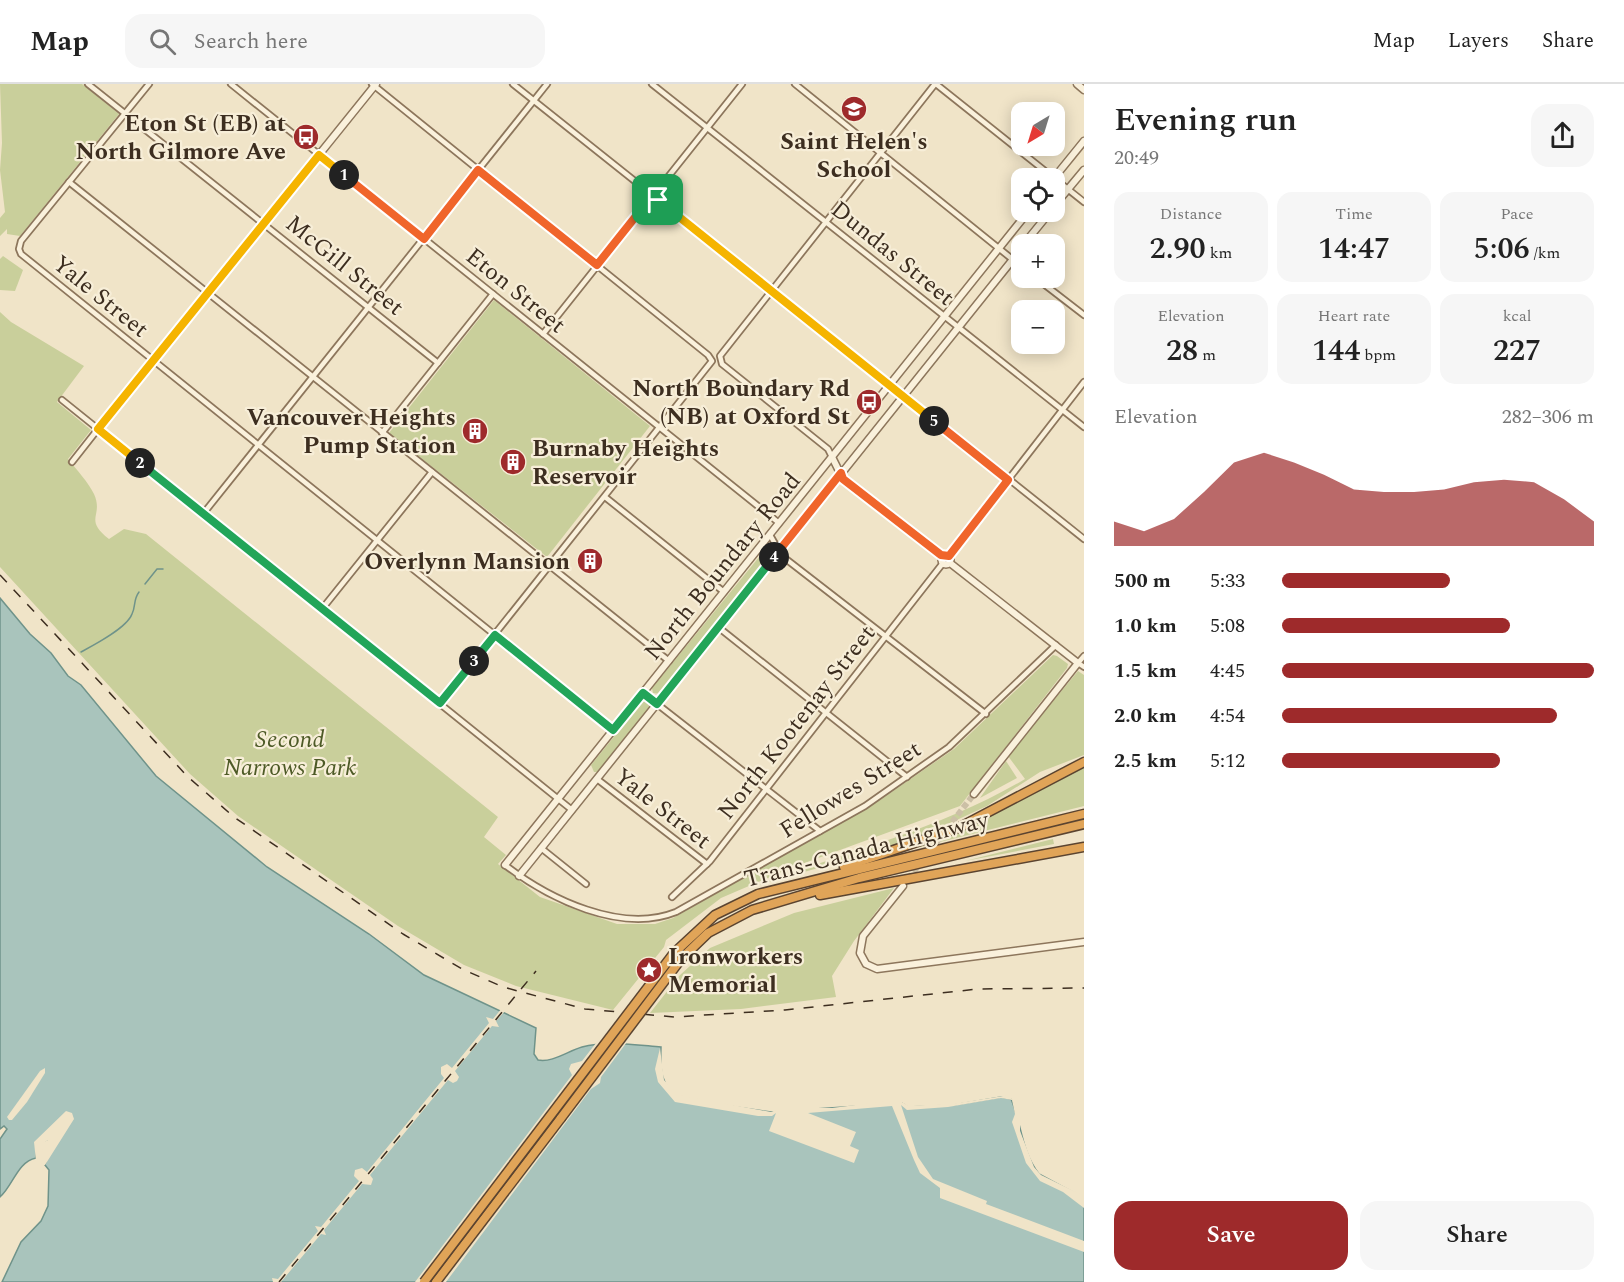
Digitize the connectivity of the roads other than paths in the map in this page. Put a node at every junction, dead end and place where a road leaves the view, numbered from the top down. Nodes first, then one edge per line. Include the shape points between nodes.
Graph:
1 (88, 84) edge
2 (148, 84) edge
3 (231, 84) edge
4 (513, 84) edge
5 (547, 84) edge
6 (652, 84) edge
7 (742, 84) edge
8 (795, 84) edge
9 (935, 84) edge
10 (1077, 84) edge
11 (374, 85) edge
12 (1084, 90) edge
13 (534, 101) junction
14 (125, 113) junction
15 (707, 128) junction
16 (1084, 141) edge
17 (880, 152) junction
18 (319, 155) junction
19 (1041, 168) edge
20 (1062, 168) edge
21 (478, 170) junction
22 (1084, 170) edge
23 (69, 182) junction
24 (1065, 187) edge
25 (1068, 189) junction
26 (1065, 193) edge
27 (652, 196) junction
28 (1084, 202) edge
29 (825, 221) junction
30 (1020, 222) edge
31 (1042, 222) edge
32 (263, 223) junction
33 (1033, 234) edge
34 (424, 239) junction
35 (999, 247) junction
36 (1011, 258) edge
37 (1011, 260) edge
38 (597, 265) junction
39 (1049, 288) edge
40 (770, 290) junction
41 (207, 292) junction
42 (493, 294) junction
43 (369, 308) junction
44 (1084, 315) edge
45 (944, 316) junction
46 (957, 327) junction
47 (543, 334) junction
48 (152, 361) junction
49 (438, 363) junction
50 (314, 377) junction
51 (1084, 382) edge
52 (889, 385) junction
53 (902, 396) junction
54 (62, 400) dead end
55 (1063, 410) junction
56 (1084, 427) edge
57 (660, 428) junction
58 (98, 429) junction
59 (382, 433) junction
60 (259, 445) junction
61 (832, 457) junction
62 (72, 462) dead end
63 (432, 472) junction
64 (841, 473) junction
65 (1008, 480) junction
66 (605, 496) junction
67 (203, 514) junction
68 (779, 523) junction
69 (770, 535) junction
70 (1084, 539) edge
71 (377, 540) junction
72 (779, 550) junction
73 (946, 560) junction
74 (550, 566) junction
75 (724, 592) junction
76 (322, 609) junction
77 (718, 627) junction
78 (495, 635) junction
79 (886, 636) junction
80 (1056, 645) junction
81 (1084, 656) edge
82 (669, 661) junction
83 (1081, 665) edge
84 (643, 693) junction
85 (440, 703) junction
86 (657, 704) junction
87 (827, 711) junction
88 (986, 714) junction
89 (613, 730) junction
90 (1084, 762) edge
91 (907, 777) junction
92 (597, 779) junction
93 (767, 789) junction
94 (974, 794) tunnel mouth
95 (558, 798) junction
96 (572, 810) junction
97 (1084, 814) edge
98 (1084, 824) edge
99 (820, 831) junction
100 (1081, 846) edge
101 (541, 848) junction
102 (707, 864) junction
103 (505, 865) joint
104 (519, 876) junction
105 (586, 885) dead end
106 (903, 886) tunnel mouth
107 (779, 887) junction
108 (672, 897) dead end
109 (784, 901) junction
110 (1084, 942) edge
111 (677, 956) junction
112 (424, 1282) edge
113 (436, 1282) edge

1 - 14 street, McGill Street
2 - 14 street
3 - 18 street, Eton Street
4 - 13 street
5 - 13 street
6 - 15 street, Dundas Street
7 - 15 street
8 - 17 street
9 - 17 street
9 - 19 street
10 - 12 street
11 - 18 street
11 - 21 street
13 - 21 street
13 - 27 street
14 - 23 street
14 - 32 street, McGill Street
15 - 27 street
15 - 29 street, Dundas Street
16 - 20 street
17 - 29 street
17 - 35 street
18 - 32 street
18 - 34 street, Eton Street
21 - 34 street
21 - 38 street
22 - 25 street
23 - 41 street
23 - 48 street, Yale Street via 21,241 19,249 25,258
24 - 25 street
25 - 26 street
25 - 28 street
27 - 38 street
27 - 40 street
29 - 40 street
29 - 45 street, Dundas Street
30 - 35 street, North Boundary Road
31 - 33 street, North Boundary Road
32 - 41 street
32 - 43 street, McGill Street
34 - 42 street, Eton Street
34 - 43 street
35 - 36 street
35 - 45 street, North Boundary Road
37 - 46 street, North Boundary Road
38 - 47 street
38 - 57 street via 712,361
39 - 44 street
40 - 52 street
40 - 61 street via 720,359 727,369 828,449
41 - 48 street
41 - 50 street
42 - 47 street, Eton Street
42 - 49 street
43 - 49 street, McGill Street
43 - 50 street
45 - 46 street, Dundas Street
45 - 52 street, North Boundary Road
46 - 53 street, North Boundary Road
46 - 55 street, Dundas Street
47 - 57 street, Eton Street
48 - 58 street
48 - 60 street, Yale Street
49 - 59 street
50 - 59 street
50 - 60 street
51 - 55 street, North Kootenay Street
52 - 53 street
52 - 61 street, North Boundary Road
53 - 64 street, North Boundary Road
53 - 65 street
54 - 58 street
55 - 56 street, Dundas Street
55 - 65 street, North Kootenay Street
57 - 66 street
57 - 68 street, Eton Street
58 - 62 street
58 - 67 street
59 - 63 street
60 - 67 street
60 - 71 street, Yale Street
61 - 64 street
61 - 68 street, North Boundary Road
63 - 71 street
63 - 74 street
64 - 72 street, North Boundary Road
64 - 73 street via 843,479
65 - 70 street
65 - 73 street, North Kootenay Street
66 - 74 street
66 - 75 street
67 - 76 street
68 - 69 street, North Boundary Road
69 - 72 street
69 - 75 street, North Boundary Road
71 - 76 street
71 - 78 street, Yale Street
72 - 77 street, North Boundary Road
72 - 79 street
73 - 79 street, North Kootenay Street
73 - 80 street
74 - 78 street
74 - 82 street
75 - 82 street, North Boundary Road
76 - 85 street
77 - 86 street, North Boundary Road
77 - 87 street
78 - 85 street
78 - 89 street, Yale Street
79 - 87 street, North Kootenay Street
79 - 88 street
80 - 83 street
80 - 88 street, Fellowes Street
81 - 83 street
82 - 84 street, North Boundary Road
83 - 94 street
84 - 86 street
84 - 89 street, North Boundary Road
85 - 95 street
86 - 92 street, North Boundary Road
86 - 93 street
87 - 91 street
87 - 93 street, North Kootenay Street
88 - 91 street, Fellowes Street
89 - 95 street, North Boundary Road
90 - 107 highway via 949,832
91 - 99 street, Fellowes Street
92 - 96 street, North Boundary Road
92 - 102 street, Yale Street
93 - 99 street
93 - 102 street, North Kootenay Street
95 - 96 street
95 - 103 street, North Boundary Road
96 - 101 street, North Boundary Road
97 - 107 highway, Trans-Canada Highway
98 - 109 highway, Trans-Canada Highway
99 - 104 street, Fellowes Street via 692,904 655,919 602,913 565,900
100 - 109 highway
101 - 104 street, North Boundary Road
101 - 105 street
102 - 108 street, North Kootenay Street
103 - 104 street, Fellowes Street
106 - 110 street via 863,936 860,953 866,964 877,969
107 - 111 highway, Trans-Canada Highway via 728,906 702,924
109 - 111 highway, Trans-Canada Highway via 735,917
111 - 112 highway, bridge
111 - 113 highway, bridge

